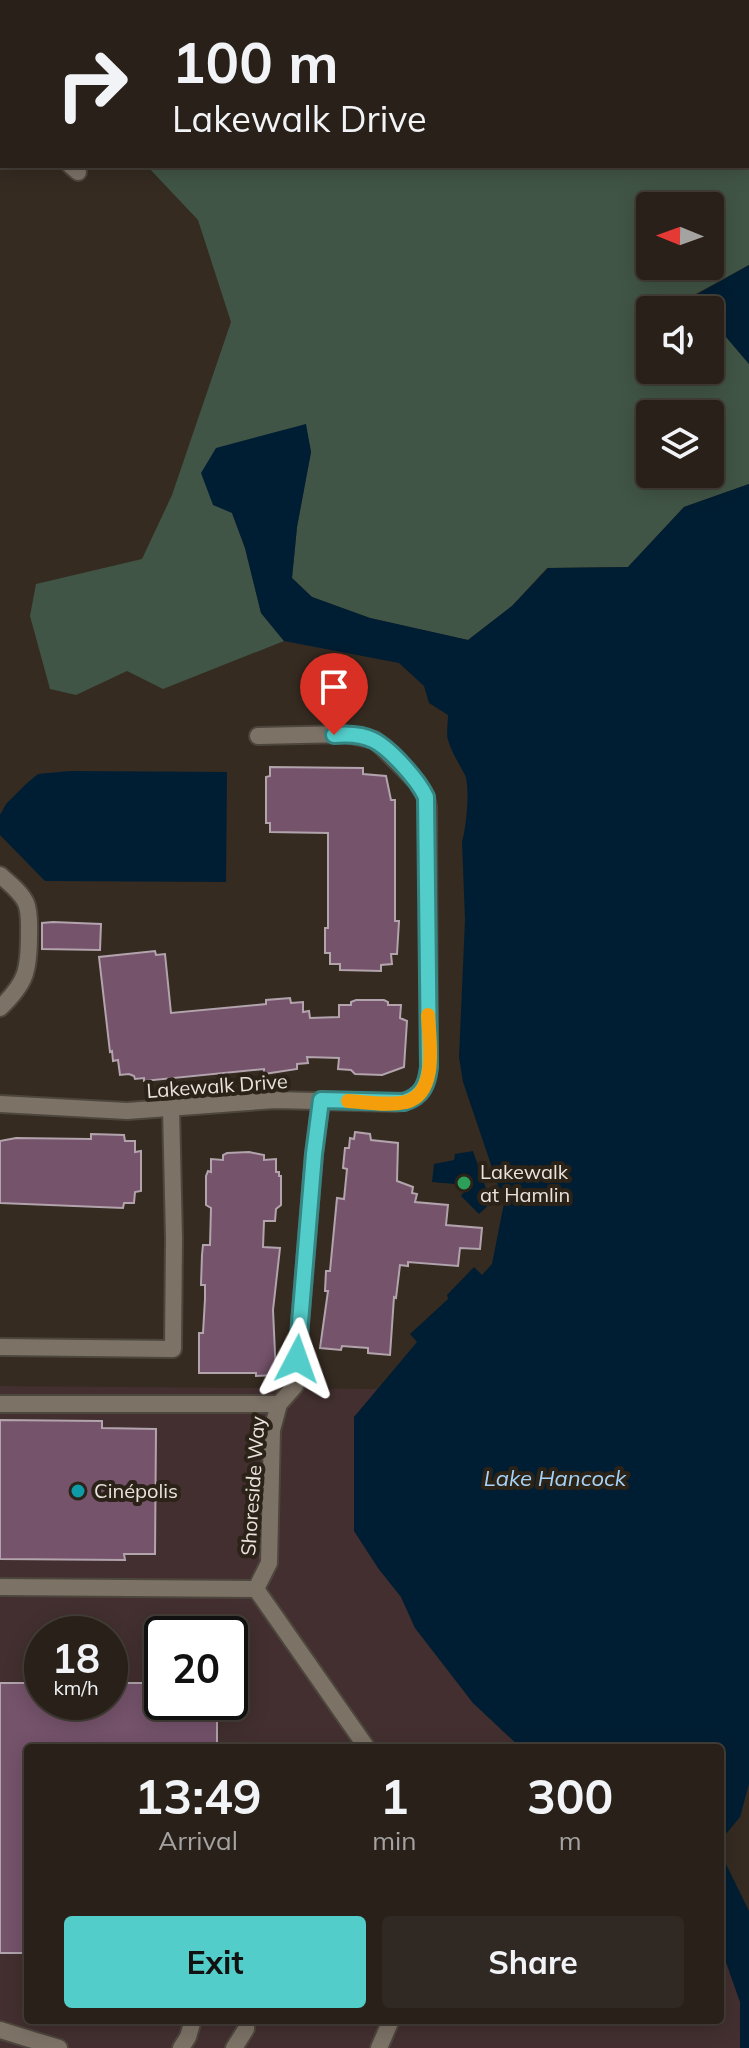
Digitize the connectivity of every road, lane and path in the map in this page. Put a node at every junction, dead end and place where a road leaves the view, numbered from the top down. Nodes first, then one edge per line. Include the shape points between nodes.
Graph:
1 (258, 736) dead end
2 (0, 875) edge
3 (0, 1008) edge
4 (321, 1100) junction
5 (0, 1104) edge
6 (171, 1108) junction
7 (0, 1347) edge
8 (0, 1404) edge
9 (279, 1404) junction
10 (0, 1587) edge
11 (256, 1589) junction
12 (364, 1744) edge
13 (193, 2024) edge
14 (246, 2024) edge
15 (389, 2024) edge
16 (0, 2030) edge
17 (59, 2048) edge
18 (181, 2048) edge
19 (234, 2048) edge
20 (379, 2048) edge

1 - 4 street, Lakewalk Drive via 345,734 375,740 417,782 428,807 425,1088 404,1102
2 - 3 street via 26,903 29,958 18,991
4 - 6 street, Lakewalk Drive
4 - 9 street, Shoreside Way via 295,1386
5 - 6 street, Lakewalk Drive via 118,1111
6 - 7 street via 173,1349
8 - 9 street
9 - 11 street, Shoreside Way via 272,1430 269,1563
10 - 11 street
11 - 12 street
13 - 18 street
14 - 19 street
15 - 20 street
16 - 17 street

